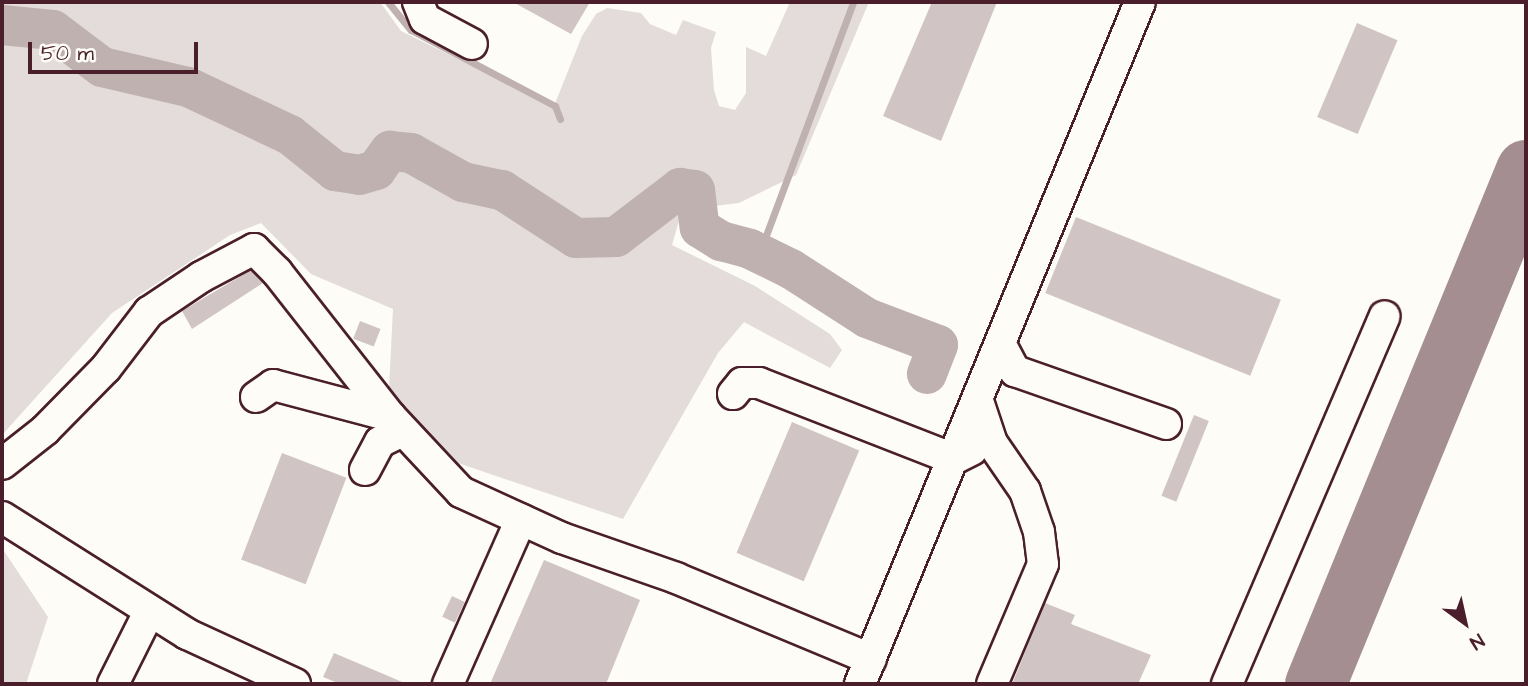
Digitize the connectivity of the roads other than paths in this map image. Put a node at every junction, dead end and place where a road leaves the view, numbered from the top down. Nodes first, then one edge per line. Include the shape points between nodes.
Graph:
1 (418, 2) edge
2 (1140, 2) edge
3 (472, 44) dead end
4 (1385, 316) dead end
5 (994, 383) junction
6 (733, 394) dead end
7 (256, 397) dead end
8 (396, 424) junction
9 (1166, 424) dead end
10 (992, 443) junction
11 (954, 459) junction
12 (2, 464) edge
13 (365, 470) dead end
14 (2, 517) edge
15 (521, 519) junction
16 (149, 612) junction
17 (866, 671) edge
18 (113, 684) edge
19 (295, 684) edge
20 (447, 684) edge
21 (992, 684) edge
22 (1227, 684) edge

1 - 3 lane via 425,19
2 - 5 lane via 1001,345
4 - 22 lane
5 - 9 lane
5 - 10 lane
5 - 11 lane
6 - 11 lane via 742,383 759,383
7 - 8 lane via 274,385
8 - 12 lane via 254,249 149,312 106,368 45,430
8 - 13 lane
8 - 15 lane via 461,492
10 - 11 lane
10 - 21 lane via 1025,491 1039,532 1043,564
11 - 17 lane
14 - 16 lane
15 - 17 lane
15 - 20 lane
16 - 18 lane
16 - 19 lane

